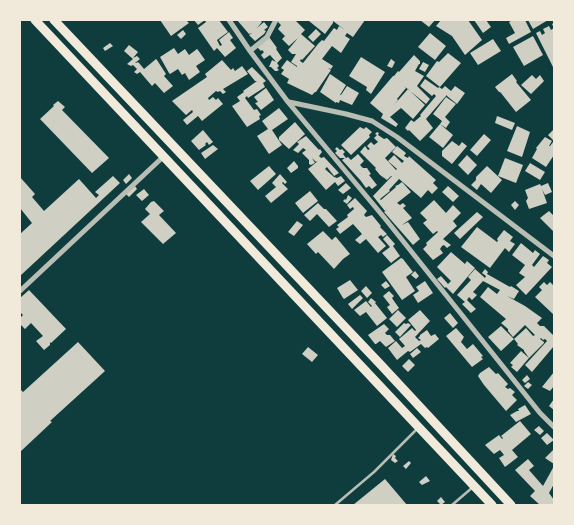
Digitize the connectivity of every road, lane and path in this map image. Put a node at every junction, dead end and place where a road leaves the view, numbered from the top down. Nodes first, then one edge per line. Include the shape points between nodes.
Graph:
1 (35, 20) edge
2 (54, 20) edge
3 (229, 20) edge
4 (276, 20) edge
5 (250, 51) junction
6 (288, 102) junction
7 (164, 156) junction
8 (554, 256) edge
9 (20, 291) edge
10 (319, 300) junction
11 (308, 308) junction
12 (420, 427) junction
13 (554, 427) edge
14 (475, 486) junction
15 (335, 505) edge
16 (452, 505) edge
17 (492, 505) edge
18 (511, 505) edge

1 - 7 highway
2 - 10 highway
3 - 5 street
4 - 5 street via 267,37
5 - 6 street
6 - 8 street via 372,121
6 - 13 street
7 - 9 street
7 - 11 highway
10 - 11 highway
10 - 18 highway
11 - 12 highway
12 - 14 highway
12 - 15 lane
14 - 16 lane
14 - 17 highway

